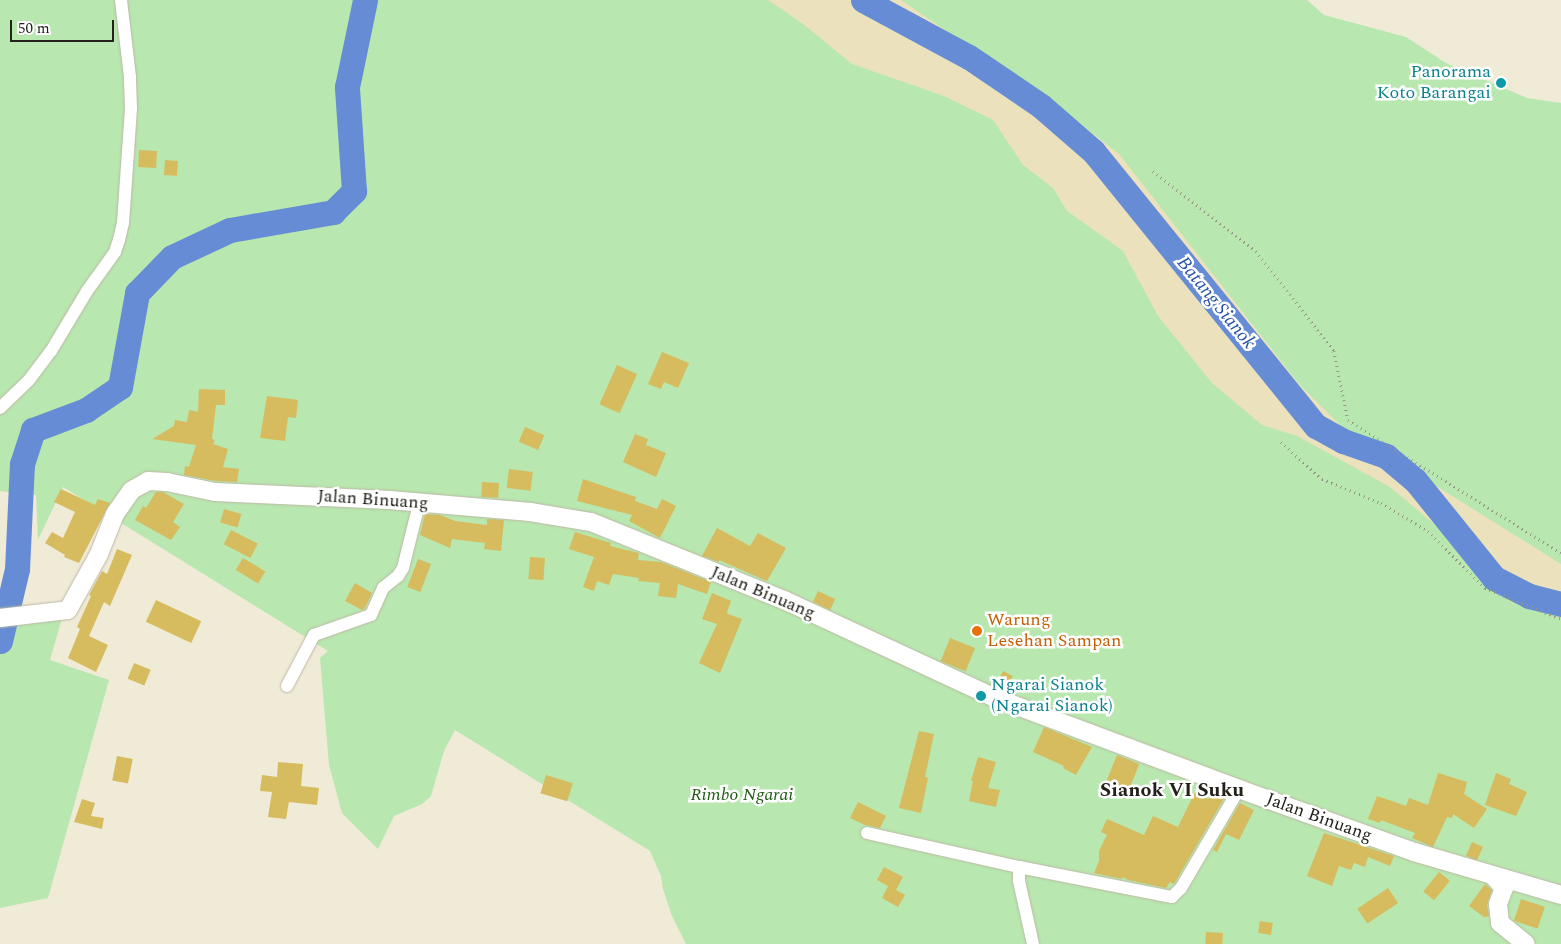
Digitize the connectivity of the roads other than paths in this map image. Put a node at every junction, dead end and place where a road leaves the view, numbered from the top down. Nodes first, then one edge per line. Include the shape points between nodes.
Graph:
1 (121, 0) edge
2 (0, 408) edge
3 (418, 504) junction
4 (0, 618) edge
5 (287, 686) dead end
6 (1239, 789) junction
7 (867, 833) dead end
8 (1018, 867) junction
9 (1494, 877) junction
10 (1561, 895) edge
11 (1033, 944) edge
12 (1526, 944) edge

1 - 2 street via 131,109 119,240 115,252 51,351 29,380
3 - 4 main road, Jalan Binuang via 215,492 168,482 148,482 132,490 115,514 99,554 68,610
3 - 5 street via 403,568 383,588 371,615 314,635
3 - 6 main road, Jalan Binuang via 530,512 591,522 784,600 993,697
6 - 8 street via 1181,888 1172,897
6 - 9 main road, Jalan Binuang
7 - 8 street
8 - 11 street
9 - 10 main road, Jalan Binuang
9 - 12 main road via 1504,888 1498,904 1500,923

